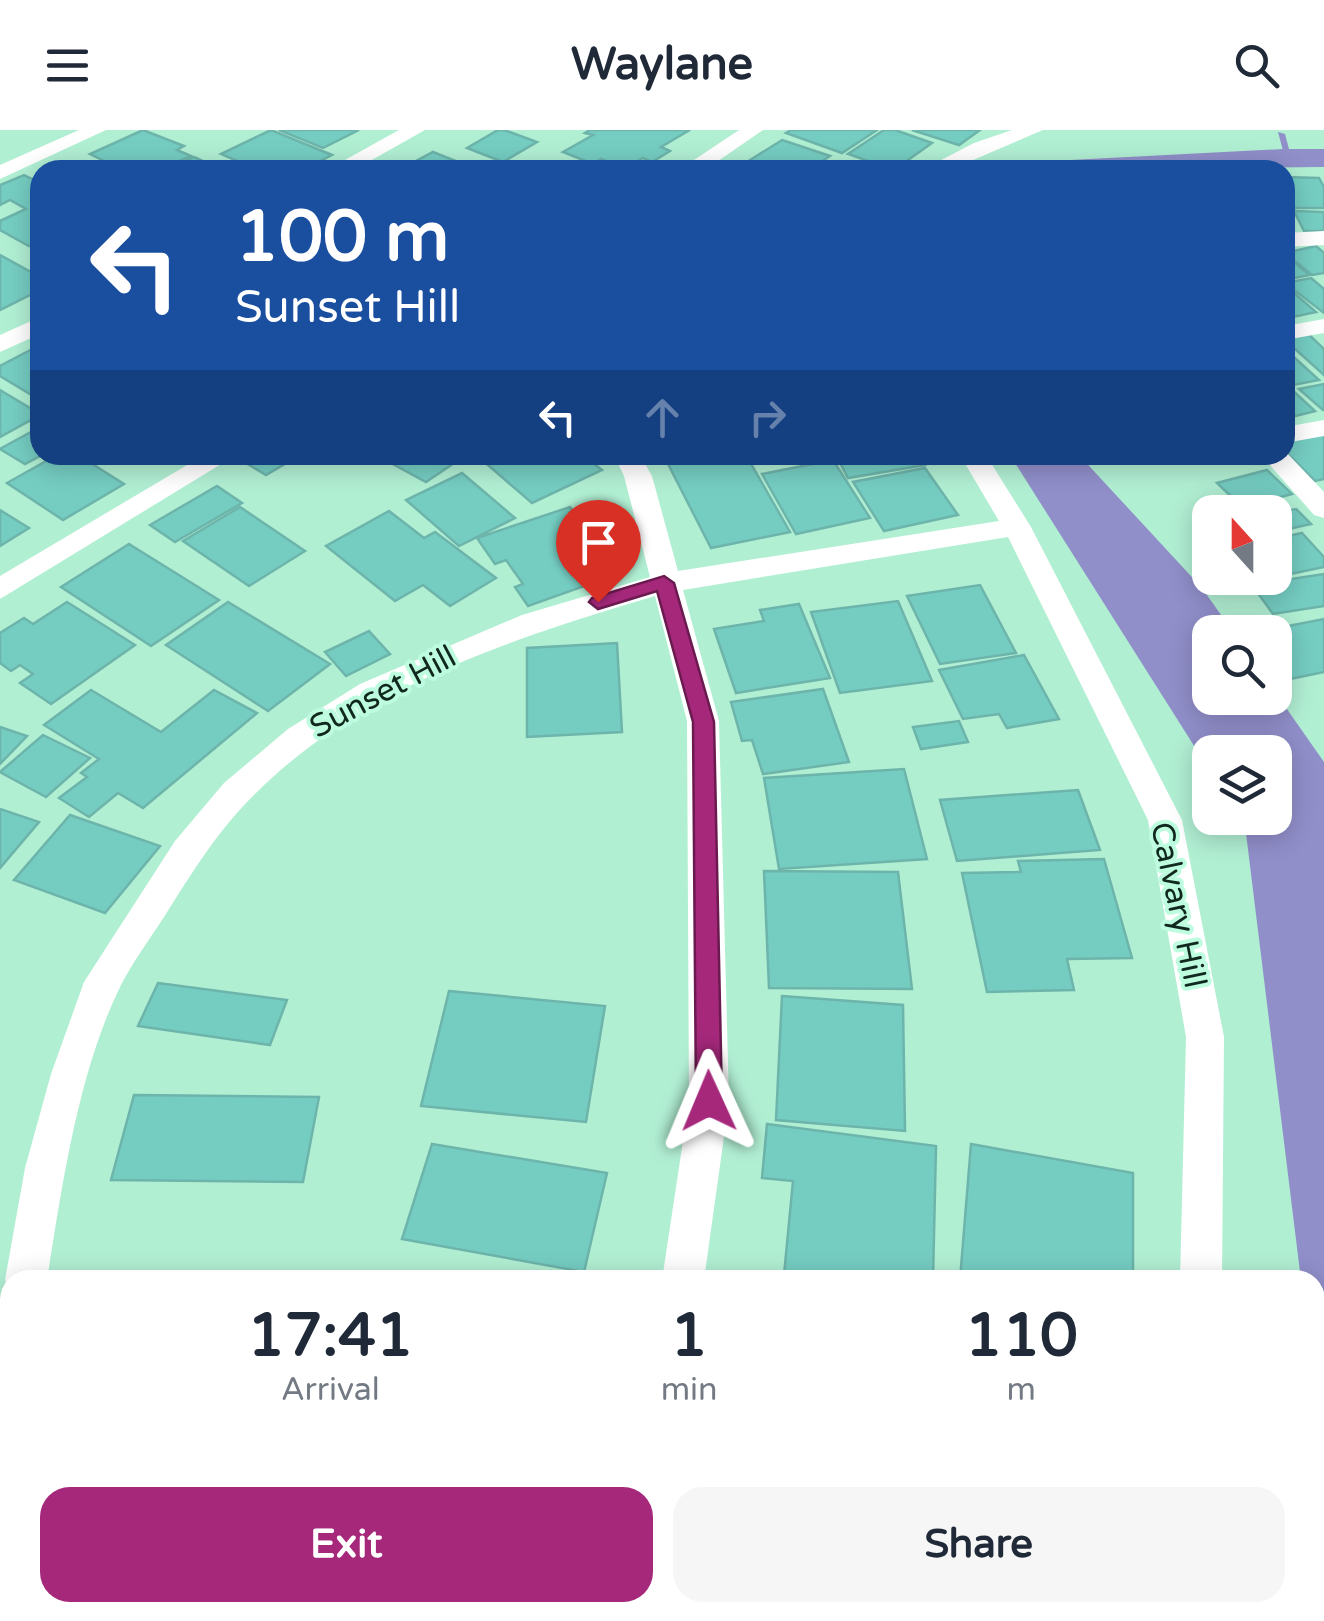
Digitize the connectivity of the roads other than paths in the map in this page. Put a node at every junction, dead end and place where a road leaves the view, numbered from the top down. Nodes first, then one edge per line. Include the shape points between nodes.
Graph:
1 (96, 130) edge
2 (415, 130) edge
3 (753, 130) edge
4 (1033, 130) edge
5 (39, 156) junction
6 (30, 160) edge
7 (30, 160) edge
8 (47, 160) edge
9 (357, 160) edge
10 (706, 160) edge
11 (954, 160) edge
12 (0, 174) edge
13 (1324, 238) edge
14 (1295, 239) edge
15 (1324, 326) edge
16 (30, 329) edge
17 (1295, 331) edge
18 (0, 345) edge
19 (1324, 428) edge
20 (1295, 433) edge
21 (206, 465) edge
22 (632, 465) edge
23 (979, 465) edge
24 (1283, 465) edge
25 (1324, 509) edge
26 (1017, 527) junction
27 (664, 583) junction
28 (0, 589) edge
29 (28, 1270) edge
30 (684, 1270) edge
31 (1202, 1270) edge

1 - 5 street
2 - 9 street
3 - 10 street
4 - 11 street
5 - 6 street
5 - 8 street
7 - 12 street
13 - 14 street
15 - 17 street
16 - 18 street
19 - 20 street
21 - 28 street
22 - 27 street
23 - 26 street, Calvary Hill
24 - 25 street
26 - 27 street, Sunset Hill
26 - 31 street, Calvary Hill via 1165,820 1204,1036
27 - 29 street, Sunset Hill via 532,622 370,692 325,717 236,792 188,851 103,982 45,1168
27 - 30 street via 703,722 709,1101

